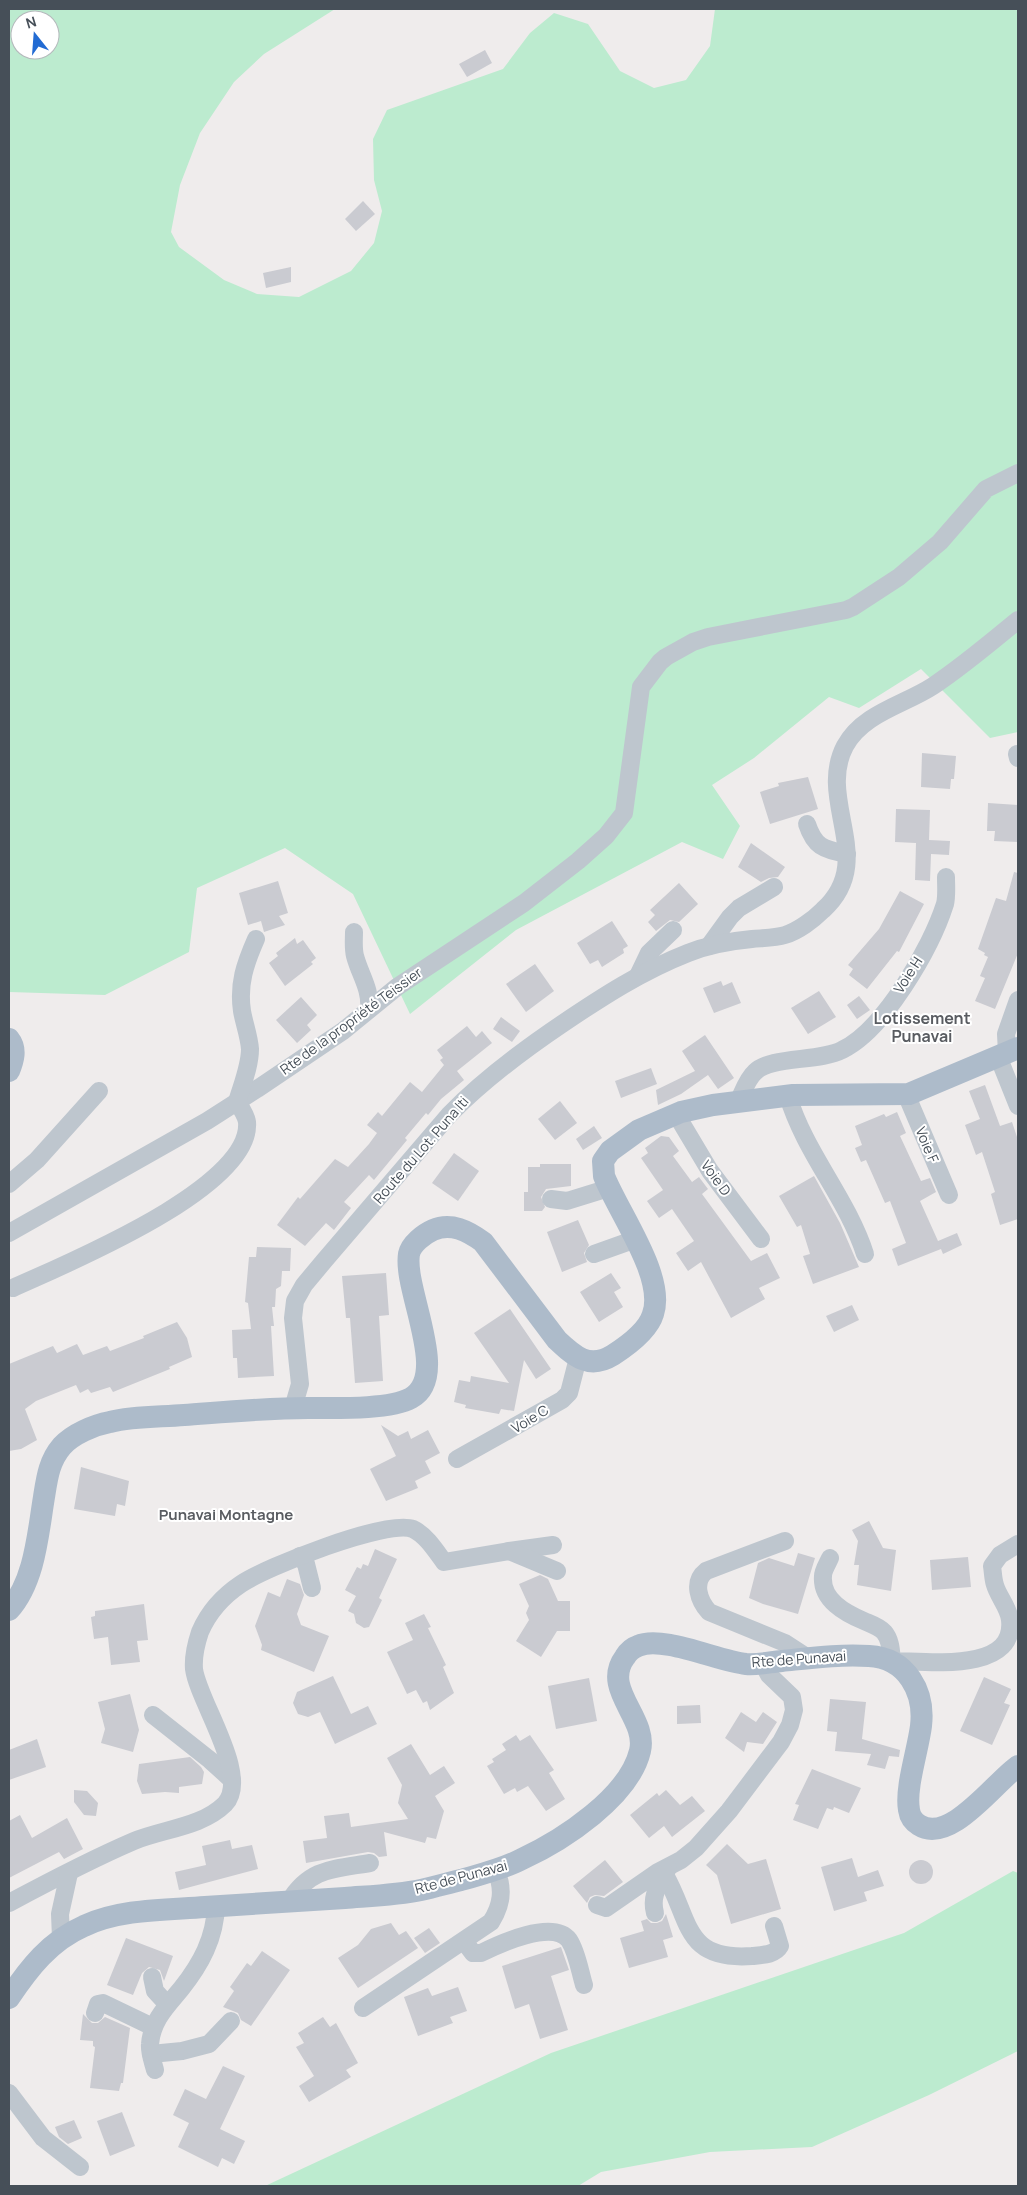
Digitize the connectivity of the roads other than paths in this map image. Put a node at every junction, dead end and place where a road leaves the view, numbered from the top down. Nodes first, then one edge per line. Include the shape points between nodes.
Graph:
1 (1018, 473) edge
2 (1018, 620) edge
3 (807, 824) dead end
4 (847, 854) junction
5 (946, 877) dead end
6 (774, 887) dead end
7 (673, 930) dead end
8 (354, 932) dead end
9 (256, 939) dead end
10 (709, 946) junction
11 (638, 976) junction
12 (1018, 1000) edge
13 (369, 1009) junction
14 (9, 1039) edge
15 (1008, 1052) edge
16 (9, 1071) edge
17 (99, 1091) dead end
18 (906, 1094) junction
19 (788, 1096) junction
20 (237, 1102) junction
21 (738, 1102) junction
22 (1018, 1106) edge
23 (676, 1114) junction
24 (9, 1184) edge
25 (609, 1188) junction
26 (949, 1195) dead end
27 (551, 1199) dead end
28 (9, 1233) edge
29 (636, 1239) junction
30 (761, 1239) dead end
31 (594, 1254) dead end
32 (865, 1254) dead end
33 (12, 1288) dead end
34 (578, 1358) junction
35 (293, 1408) junction
36 (457, 1459) dead end
37 (785, 1541) dead end
38 (1018, 1544) edge
39 (553, 1545) dead end
40 (509, 1551) junction
41 (300, 1556) junction
42 (830, 1558) dead end
43 (557, 1571) dead end
44 (312, 1588) dead end
45 (9, 1610) edge
46 (808, 1658) junction
47 (892, 1661) junction
48 (762, 1662) junction
49 (153, 1715) dead end
50 (1018, 1766) edge
51 (232, 1780) junction
52 (370, 1863) dead end
53 (496, 1870) junction
54 (666, 1871) junction
55 (69, 1873) junction
56 (288, 1902) junction
57 (9, 1903) edge
58 (598, 1905) dead end
59 (216, 1906) junction
60 (655, 1914) dead end
61 (774, 1926) dead end
62 (61, 1938) junction
63 (464, 1941) junction
64 (152, 1977) dead end
65 (584, 1985) dead end
66 (9, 1998) edge
67 (167, 2004) junction
68 (363, 2008) dead end
69 (95, 2013) dead end
70 (231, 2021) dead end
71 (153, 2027) junction
72 (9, 2092) edge
73 (80, 2166) dead end

1 - 13 street, Rte de la propriété Teissier via 986,489 940,542 899,578 853,607 700,639 660,662 641,687 624,813 606,836 524,903 432,962
2 - 4 street, Route du Lot. Puna Iti via 931,687 874,717 853,734 839,760 838,799
3 - 4 street via 817,844 827,850
4 - 10 street, Route du Lot. Puna Iti via 846,876 840,890 822,912 801,926 783,936
5 - 21 street, Voie H via 946,902 918,963 877,1022 861,1039 841,1051 760,1067
6 - 10 street via 739,908
7 - 11 street via 649,953
8 - 13 street via 355,954 368,988
9 - 20 street via 243,970 240,988 250,1049
10 - 11 street, Route du Lot. Puna Iti
11 - 35 street, Route du Lot. Puna Iti via 521,1052 462,1101 304,1285 295,1301 293,1318 300,1384
12 - 15 street via 1006,1034
13 - 20 street, Rte de la propriété Teissier via 343,1031
14 - 16 main road via 14,1058
15 - 18 main road
15 - 22 street
17 - 24 street via 37,1160
18 - 19 main road
18 - 26 street, Voie F
19 - 21 main road
19 - 32 street via 795,1117 858,1231
20 - 28 street, Rte de la propriété Teissier
20 - 33 street via 247,1120 242,1143 219,1174 202,1189 161,1216 98,1250
21 - 23 main road
23 - 25 main road via 639,1130 610,1151 603,1162
23 - 30 street, Voie D via 710,1170
25 - 27 street via 567,1202
25 - 29 main road
29 - 31 street
29 - 34 main road via 654,1288 653,1315 633,1340 611,1356 592,1361
34 - 35 main road via 557,1340 483,1242 469,1232 440,1227 421,1237 410,1252 412,1284 425,1346 426,1382 421,1391 403,1403
34 - 36 street, Voie C via 569,1393 562,1400
35 - 45 main road via 109,1422 81,1432 63,1445 50,1466 33,1563
37 - 46 street via 706,1572 699,1580 698,1595 708,1612 785,1643
38 - 47 street via 1000,1555 992,1566 994,1584 1010,1618 1005,1644 996,1652 967,1662
39 - 40 street
40 - 41 street via 444,1562 424,1537 412,1529 396,1528
40 - 43 street
41 - 44 street via 306,1564
41 - 51 street via 243,1582 224,1597 210,1612 196,1645 194,1670 224,1746
42 - 47 street via 823,1576 825,1592 839,1608 878,1626 885,1633 890,1640
46 - 47 main road, Rte de Punavai via 857,1655 878,1656
46 - 48 main road, Rte de Punavai
47 - 50 main road via 902,1668 917,1688 922,1715 909,1796 909,1810 914,1822 934,1830 956,1822
48 - 53 main road, Rte de Punavai via 748,1664 652,1642 633,1648 620,1665 618,1677 621,1693 637,1726 641,1748 630,1777 602,1806 576,1826 522,1860
48 - 54 street via 769,1675 792,1698 794,1710 790,1726 729,1812 696,1848
49 - 51 street
51 - 55 street via 226,1803 213,1813 136,1840
52 - 56 street via 313,1875
53 - 56 main road, Rte de Punavai via 419,1890
53 - 63 street via 500,1879 499,1910 490,1922
54 - 58 street via 658,1872 606,1908
54 - 60 street via 654,1893
54 - 61 street via 691,1934 702,1946 736,1957 773,1952 780,1946
55 - 57 street
55 - 62 street via 60,1914
56 - 59 main road, Rte de Punavai
59 - 62 main road, Rte de Punavai via 144,1911 104,1918
59 - 67 street via 212,1938 199,1964
62 - 66 main road, Rte de Punavai via 30,1967
63 - 65 street via 473,1953 480,1953 533,1934 559,1933 568,1940
63 - 68 street
64 - 67 street via 155,1991
67 - 71 street
69 - 71 street via 98,2004 103,2003
70 - 71 street via 209,2044 153,2062 149,2046
72 - 73 street via 43,2138

